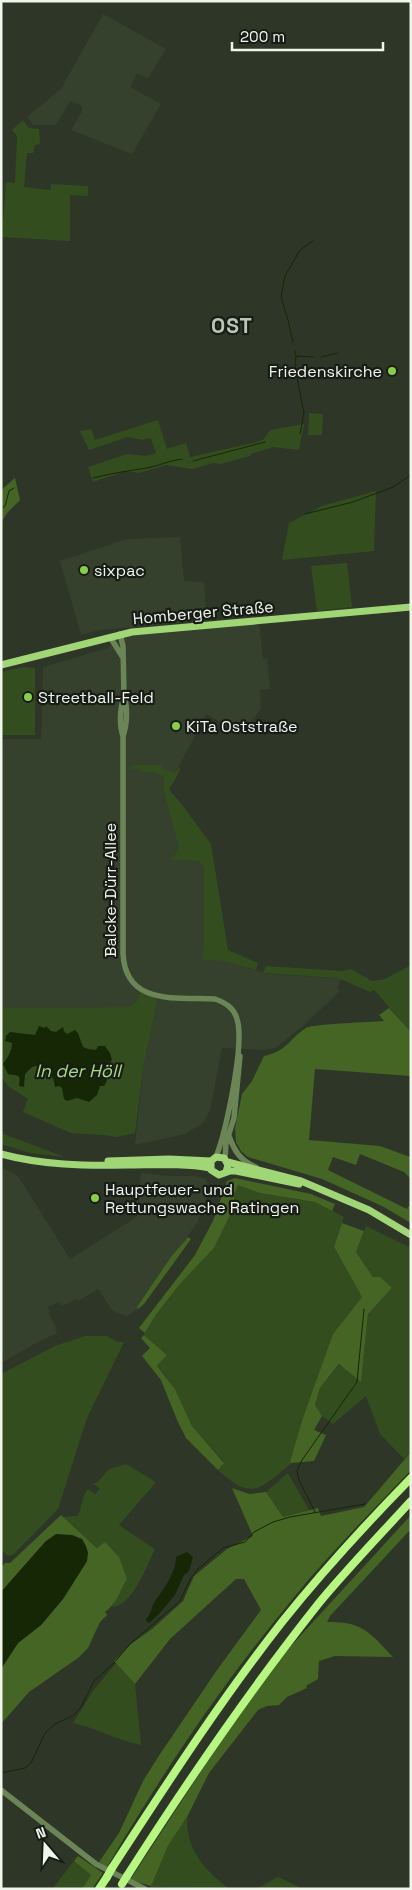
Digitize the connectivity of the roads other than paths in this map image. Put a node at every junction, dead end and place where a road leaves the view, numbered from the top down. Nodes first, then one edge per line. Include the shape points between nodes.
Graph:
1 (411, 607) edge
2 (120, 634) junction
3 (110, 636) junction
4 (122, 656) junction
5 (1, 665) edge
6 (238, 1050) junction
7 (228, 1135) junction
8 (1, 1154) edge
9 (226, 1161) junction
10 (213, 1162) junction
11 (83, 1164) junction
12 (226, 1172) junction
13 (284, 1175) junction
14 (318, 1187) junction
15 (411, 1235) edge
16 (411, 1478) edge
17 (411, 1501) edge
18 (1, 1790) edge
19 (120, 1886) edge
20 (99, 1889) edge
21 (145, 1889) edge

1 - 2 main road, Homberger Straße
2 - 3 main road, Homberger Straße
2 - 4 street, Balcke-Dürr-Allee
3 - 4 street, Balcke-Dürr-Allee
3 - 5 main road, Homberger Straße
4 - 6 street, Balcke-Dürr-Allee via 126,702 123,736 124,969 136,987 151,995 215,999 227,1004 237,1019
6 - 7 street, Balcke-Dürr-Allee via 236,1104
6 - 10 street, Balcke-Dürr-Allee via 229,1112
7 - 9 street, Balcke-Dürr-Allee
7 - 13 street via 236,1154 244,1161
8 - 11 main road via 48,1163
9 - 10 main road
9 - 12 main road
9 - 13 main road
10 - 11 main road via 185,1165
10 - 11 main road via 142,1159
10 - 12 main road via 213,1173
12 - 14 main road via 236,1171
13 - 14 main road
14 - 15 main road via 369,1210
16 - 20 highway, bridge via 282,1623 205,1727
17 - 19 highway, bridge via 321,1601 248,1694
18 - 21 street via 96,1864

